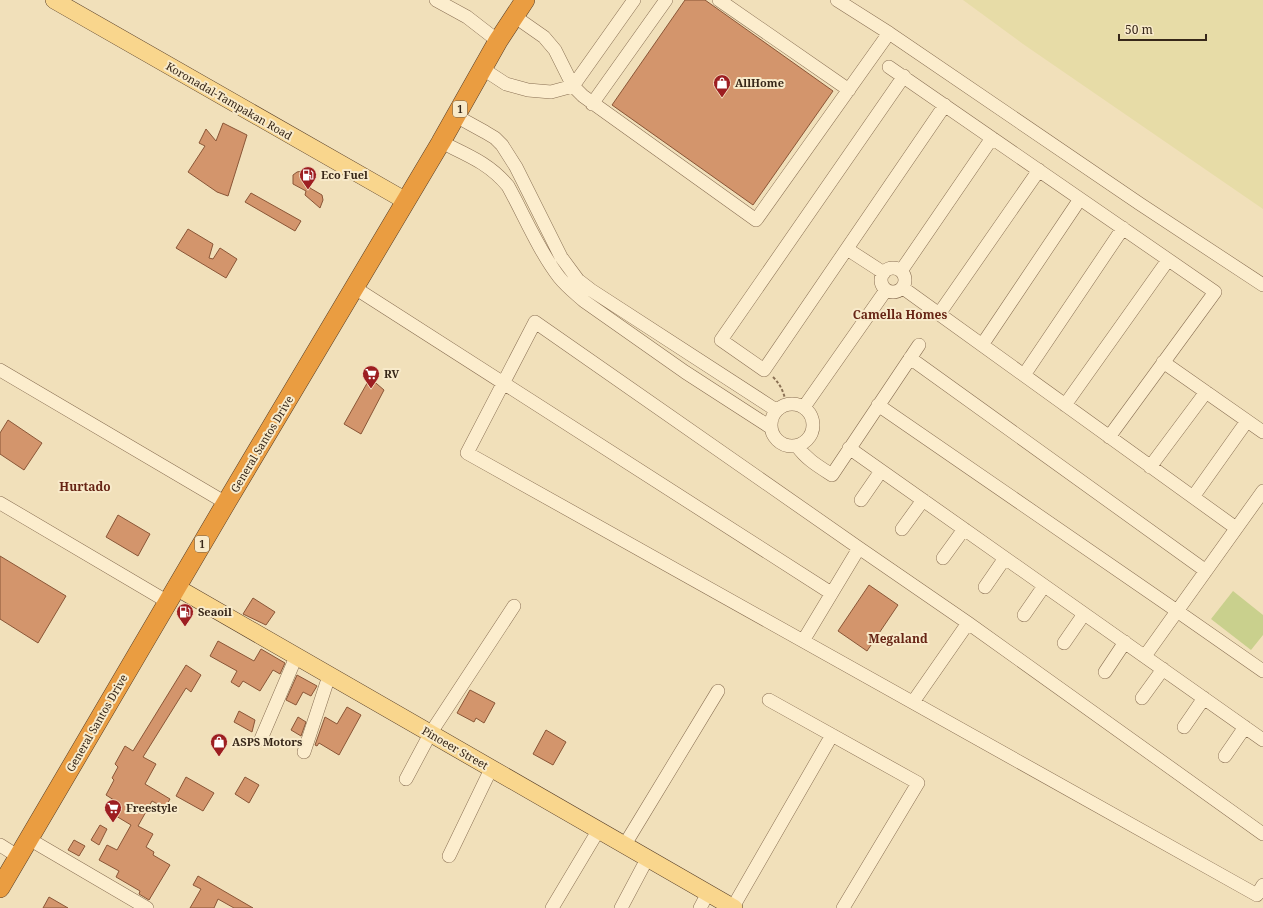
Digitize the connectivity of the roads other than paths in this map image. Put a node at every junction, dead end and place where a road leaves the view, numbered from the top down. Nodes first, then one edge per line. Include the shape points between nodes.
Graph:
1 (54, 0) edge
2 (436, 0) edge
3 (525, 0) edge
4 (634, 0) edge
5 (666, 0) edge
6 (719, 0) edge
7 (837, 0) edge
8 (514, 16) junction
9 (889, 33) junction
10 (498, 41) junction
11 (889, 66) dead end
12 (483, 69) junction
13 (904, 76) junction
14 (573, 86) junction
15 (849, 90) junction
16 (592, 104) junction
17 (945, 105) junction
18 (456, 116) junction
19 (992, 138) junction
20 (441, 142) junction
21 (1039, 170) junction
22 (1080, 198) junction
23 (406, 201) junction
24 (1124, 228) junction
25 (847, 249) junction
26 (1168, 260) junction
27 (901, 271) junction
28 (884, 273) junction
29 (1263, 285) edge
30 (355, 288) junction
31 (903, 288) junction
32 (886, 290) junction
33 (939, 314) junction
34 (919, 345) dead end
35 (982, 345) junction
36 (910, 358) junction
37 (1163, 362) junction
38 (0, 370) edge
39 (1024, 375) junction
40 (503, 383) junction
41 (1206, 392) junction
42 (878, 405) junction
43 (1065, 405) junction
44 (782, 407) junction
45 (804, 407) junction
46 (1248, 421) junction
47 (770, 427) junction
48 (1263, 432) edge
49 (1109, 436) junction
50 (797, 446) junction
51 (849, 448) junction
52 (1150, 467) junction
53 (881, 471) junction
54 (1263, 491) edge
55 (1193, 497) junction
56 (861, 500) dead end
57 (923, 500) junction
58 (0, 503) edge
59 (226, 503) junction
60 (1236, 528) junction
61 (902, 529) dead end
62 (964, 529) junction
63 (859, 548) junction
64 (943, 558) dead end
65 (1005, 558) junction
66 (1206, 571) junction
67 (1044, 586) junction
68 (985, 587) dead end
69 (831, 593) junction
70 (172, 595) junction
71 (514, 606) dead end
72 (1177, 611) junction
73 (1084, 614) junction
74 (1024, 615) dead end
75 (968, 622) junction
76 (803, 641) junction
77 (1125, 642) junction
78 (1064, 643) dead end
79 (1145, 656) junction
80 (296, 657) junction
81 (1262, 668) edge
82 (1162, 669) junction
83 (1105, 672) dead end
84 (329, 676) junction
85 (718, 691) dead end
86 (1142, 698) dead end
87 (1204, 698) junction
88 (769, 700) dead end
89 (913, 702) junction
90 (1184, 727) dead end
91 (1245, 727) junction
92 (430, 734) junction
93 (832, 735) junction
94 (260, 739) dead end
95 (1263, 740) edge
96 (304, 752) dead end
97 (1225, 756) dead end
98 (491, 769) junction
99 (406, 779) dead end
100 (598, 831) junction
101 (1263, 834) edge
102 (29, 839) junction
103 (0, 845) edge
104 (624, 846) junction
105 (19, 856) junction
106 (449, 856) dead end
107 (648, 859) junction
108 (1263, 885) edge
109 (0, 888) edge
110 (708, 893) junction
111 (147, 908) edge
112 (552, 908) edge
113 (622, 908) edge
114 (700, 908) edge
115 (734, 908) edge
116 (843, 908) edge

1 - 23 main road, Koronadal-Tampakan Road
2 - 10 street via 467,17
3 - 8 highway, General Santos Drive / 1
4 - 14 street
5 - 16 street
6 - 15 street
7 - 9 street
8 - 10 highway, General Santos Drive / 1
8 - 14 street via 544,37 555,50
9 - 15 street
9 - 29 street
10 - 12 highway, General Santos Drive / 1
11 - 13 street
12 - 14 street via 506,84 528,90 551,92
12 - 18 highway, General Santos Drive / 1
13 - 17 street
13 - 25 street via 721,340 764,370
14 - 16 street
15 - 16 street via 756,220
17 - 19 street
17 - 25 street
18 - 20 highway, General Santos Drive / 1
18 - 44 street via 502,145 516,167 561,257 578,280
19 - 21 street
19 - 27 street
20 - 23 highway, General Santos Drive / 1
20 - 47 street via 500,176 550,263 574,293 685,372
21 - 22 street
21 - 33 street
22 - 24 street
22 - 35 street
23 - 30 highway, General Santos Drive / 1
24 - 26 street
24 - 39 street
25 - 28 street
26 - 37 street via 1215,292
26 - 43 street
27 - 28 street via 892,268
27 - 31 street via 905,279
28 - 32 street via 882,282
30 - 40 street
30 - 59 highway, General Santos Drive / 1
31 - 32 street via 895,292
31 - 33 street
32 - 45 street
33 - 35 street
34 - 36 street
35 - 39 street
36 - 42 street
36 - 66 street
37 - 41 street
37 - 49 street
38 - 59 street
39 - 43 street
40 - 63 street via 535,322
40 - 69 street
40 - 76 street via 467,453
41 - 46 street
41 - 52 street
42 - 51 street
42 - 72 street
43 - 49 street
44 - 45 street via 799,404
44 - 47 street via 773,415
45 - 50 street via 812,417 813,429 807,440
46 - 48 street
46 - 55 street
47 - 50 street via 779,443
49 - 52 street
50 - 51 street via 811,462 832,475
51 - 53 street
52 - 55 street
53 - 56 street
53 - 57 street
54 - 60 street
55 - 60 street
57 - 61 street
57 - 62 street
58 - 70 street
59 - 70 highway, General Santos Drive / 1
60 - 66 street
62 - 64 street
62 - 65 street
63 - 69 street
63 - 75 street
65 - 67 street
65 - 68 street
66 - 72 street
67 - 73 street
67 - 74 street
69 - 76 street
70 - 80 main road, Pinoeer Street
70 - 102 highway, General Santos Drive / 1
71 - 92 street
72 - 79 street
72 - 81 street
73 - 77 street
73 - 78 street
75 - 89 street
75 - 101 street
76 - 89 street
77 - 79 street
77 - 83 street
79 - 82 street
80 - 84 main road, Pinoeer Street
80 - 94 street
82 - 86 street
82 - 87 street
84 - 92 main road, Pinoeer Street
84 - 96 street
85 - 104 street
87 - 90 street
87 - 91 street
88 - 93 street
89 - 108 street via 1257,895
91 - 95 street
91 - 97 street
92 - 98 main road, Pinoeer Street
92 - 99 street
93 - 115 street
93 - 116 street via 918,783
98 - 100 main road, Pinoeer Street
98 - 106 street
100 - 104 main road, Pinoeer Street
100 - 112 street
102 - 105 highway, General Santos Drive / 1
102 - 111 street
103 - 105 street
104 - 107 main road, Pinoeer Street
105 - 109 highway, General Santos Drive / 1
107 - 110 main road, Pinoeer Street
107 - 113 street
110 - 114 street
110 - 115 main road, Pinoeer Street

